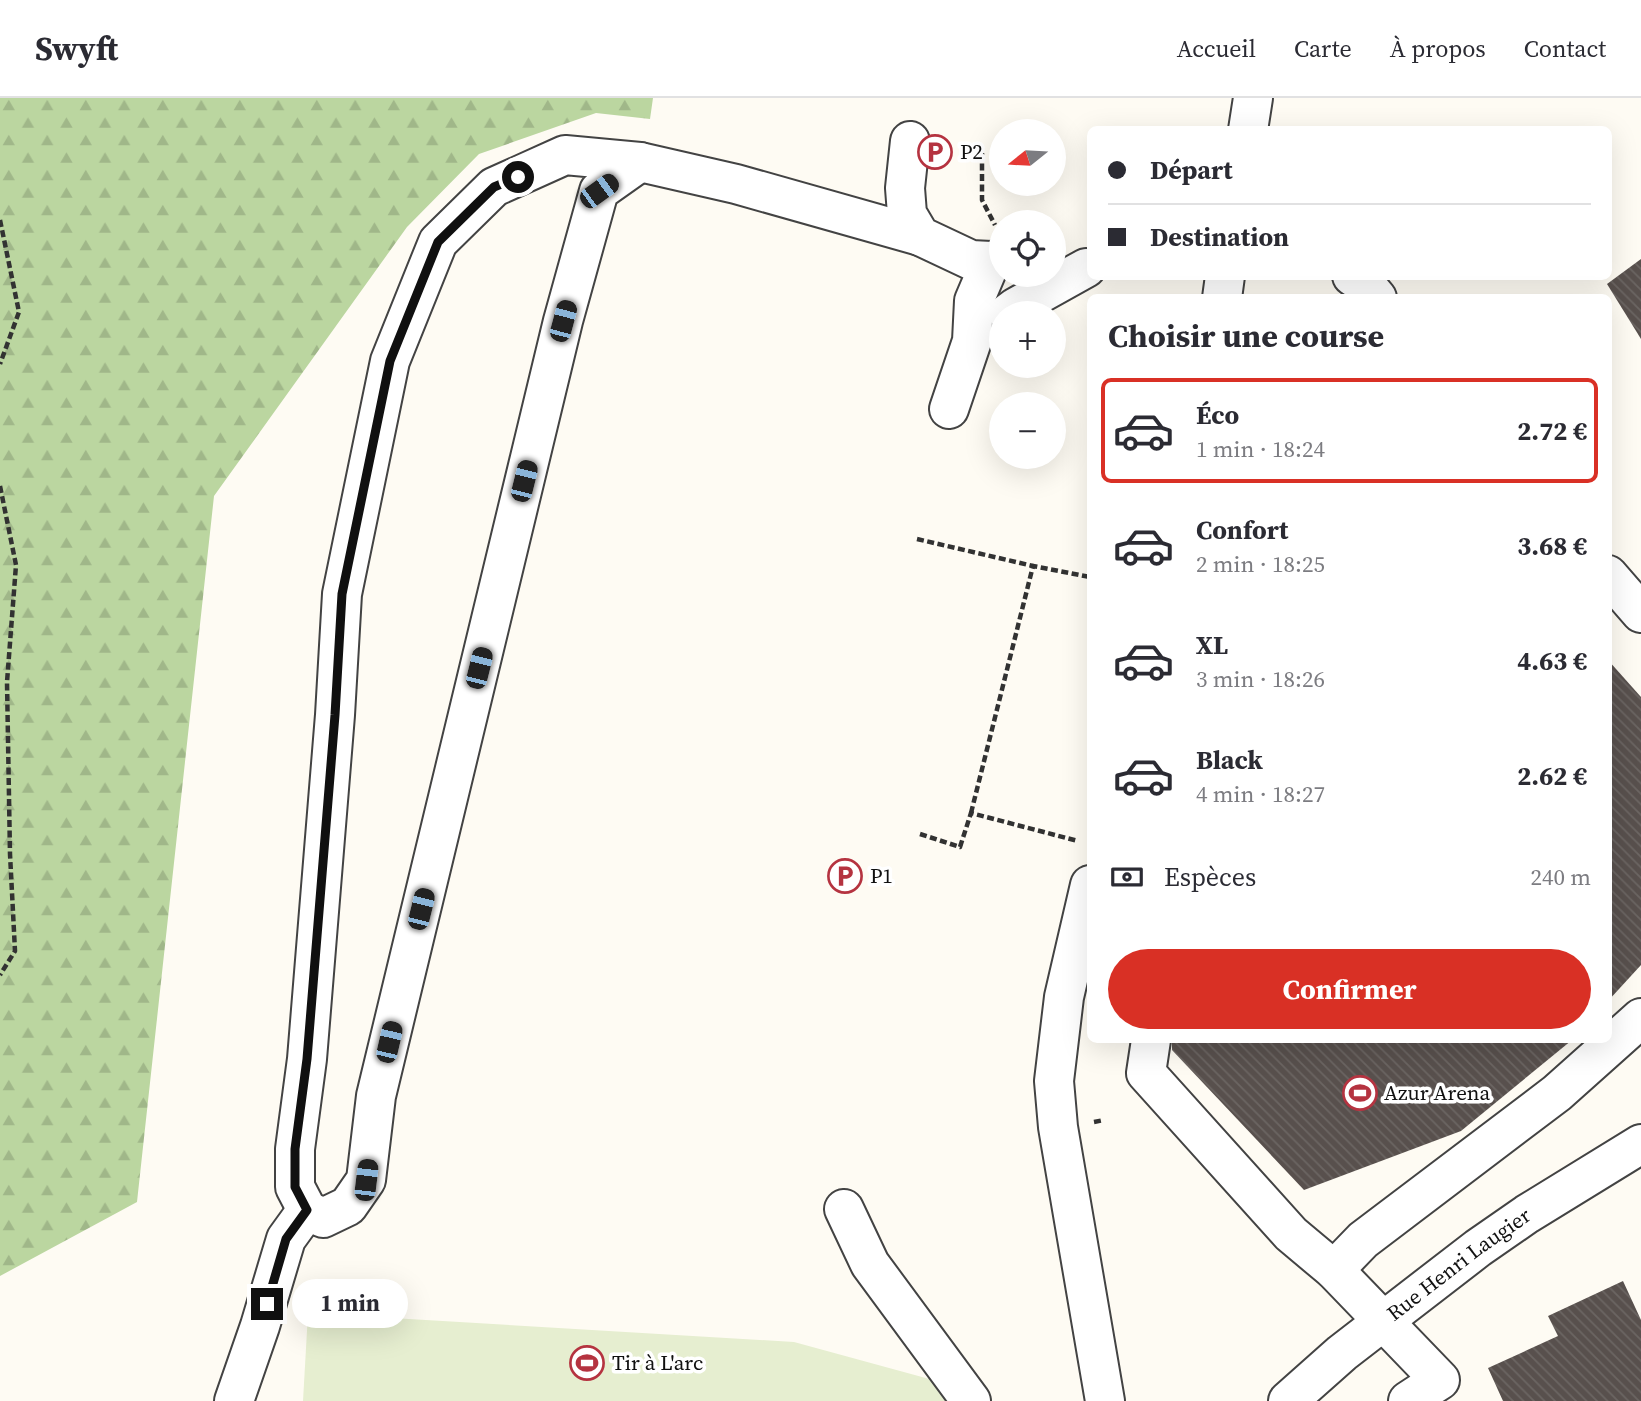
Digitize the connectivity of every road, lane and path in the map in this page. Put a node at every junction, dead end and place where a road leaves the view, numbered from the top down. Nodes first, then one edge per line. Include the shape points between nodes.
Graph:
1 (1253, 98) edge
2 (1249, 126) edge
3 (910, 141) dead end
4 (982, 153) dead end
5 (640, 162) junction
6 (0, 220) edge
7 (989, 224) edge
8 (920, 236) junction
9 (989, 254) edge
10 (1076, 266) edge
11 (989, 268) edge
12 (1358, 280) edge
13 (1374, 294) edge
14 (1025, 301) edge
15 (989, 328) edge
16 (972, 341) junction
17 (0, 363) edge
18 (949, 409) dead end
19 (0, 486) edge
20 (917, 538) dead end
21 (1033, 566) junction
22 (1087, 576) edge
23 (1612, 580) edge
24 (1641, 613) edge
25 (0, 682) edge
26 (7, 682) junction
27 (971, 813) junction
28 (920, 834) dead end
29 (1078, 841) dead end
30 (1087, 898) edge
31 (0, 975) edge
32 (1641, 1017) edge
33 (1151, 1043) edge
34 (1641, 1144) edge
35 (844, 1209) dead end
36 (307, 1210) junction
37 (1334, 1270) junction
38 (1383, 1321) junction
39 (234, 1401) edge
40 (971, 1401) edge
41 (1105, 1401) edge
42 (1288, 1401) edge
43 (1408, 1401) edge

1 - 2 street
3 - 8 street via 906,214
4 - 7 path via 982,200
5 - 8 street
5 - 36 street via 599,191 563,321 376,1096 366,1180 348,1206 323,1218
5 - 36 street via 565,155 494,187 438,242 390,361 342,594 307,1059 295,1149 295,1187
6 - 17 path via 19,312
8 - 9 street via 971,260
10 - 14 street
11 - 16 street via 974,301
12 - 13 street
15 - 16 street
16 - 18 street
19 - 26 path via 16,565
20 - 21 path
21 - 22 path
21 - 27 path
23 - 24 street
25 - 26 path
26 - 31 path via 15,951
27 - 28 path via 960,847
27 - 29 path
30 - 41 street via 1064,997 1054,1082
32 - 37 street via 1557,1093 1363,1240
33 - 37 street via 1146,1073 1291,1234
34 - 38 street, Rue Henri Laugier via 1527,1214
35 - 40 street via 870,1264
36 - 39 street via 286,1239
37 - 38 street
38 - 42 street, Rue Henri Laugier
38 - 43 street via 1440,1380

